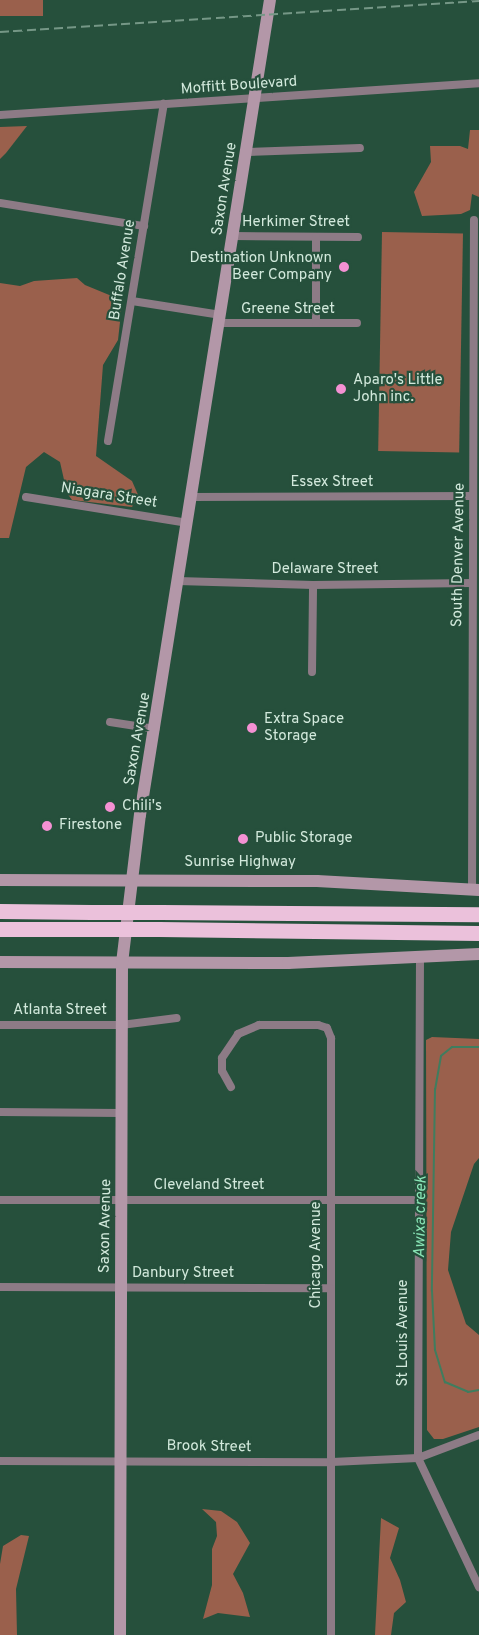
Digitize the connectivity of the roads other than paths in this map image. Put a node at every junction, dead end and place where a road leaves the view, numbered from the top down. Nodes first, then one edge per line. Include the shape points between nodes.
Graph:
1 (270, 0) edge
2 (479, 83) edge
3 (254, 99) junction
4 (164, 104) junction
5 (0, 115) edge
6 (360, 148) dead end
7 (247, 152) junction
8 (0, 203) edge
9 (474, 220) dead end
10 (144, 226) junction
11 (233, 236) junction
12 (316, 237) junction
13 (358, 237) dead end
14 (132, 301) junction
15 (220, 319) junction
16 (316, 323) junction
17 (357, 323) dead end
18 (108, 441) dead end
19 (473, 496) junction
20 (26, 497) dead end
21 (192, 497) junction
22 (188, 523) junction
23 (178, 581) junction
24 (472, 583) junction
25 (314, 585) junction
26 (312, 672) dead end
27 (110, 722) dead end
28 (155, 729) junction
29 (0, 880) edge
30 (130, 881) junction
31 (475, 890) edge
32 (0, 912) edge
33 (479, 914) edge
34 (0, 929) edge
35 (479, 933) edge
36 (479, 954) edge
37 (420, 957) junction
38 (0, 962) edge
39 (122, 963) junction
40 (177, 1018) dead end
41 (0, 1025) edge
42 (121, 1025) junction
43 (231, 1087) dead end
44 (0, 1112) edge
45 (122, 1113) junction
46 (121, 1199) junction
47 (0, 1200) edge
48 (331, 1200) junction
49 (418, 1200) junction
50 (0, 1287) edge
51 (120, 1288) junction
52 (330, 1288) junction
53 (479, 1435) edge
54 (418, 1458) junction
55 (120, 1459) junction
56 (0, 1461) edge
57 (332, 1462) junction
58 (479, 1587) edge
59 (120, 1635) edge
60 (331, 1635) edge

1 - 3 street, Saxon Avenue
2 - 3 street, Moffitt Boulevard
3 - 4 street, Moffitt Boulevard
3 - 7 street, Saxon Avenue
4 - 5 street, Moffitt Boulevard
4 - 10 street, Buffalo Avenue
6 - 7 street
7 - 11 street, Saxon Avenue
8 - 10 street
9 - 19 street, South Denver Avenue
10 - 14 street, Buffalo Avenue
11 - 12 street, Herkimer Street
11 - 15 street, Saxon Avenue
12 - 13 street, Herkimer Street
12 - 16 street
14 - 15 street, Greene Street
14 - 18 street, Buffalo Avenue
15 - 16 street, Greene Street
15 - 21 street, Saxon Avenue
16 - 17 street, Greene Street
19 - 21 street, Essex Street
19 - 24 street, South Denver Avenue
20 - 22 street, Niagara Street
21 - 22 street, Saxon Avenue
22 - 23 street, Saxon Avenue
23 - 25 street, Delaware Street
23 - 28 street, Saxon Avenue
24 - 25 street, Delaware Street
24 - 31 street, South Denver Avenue
25 - 26 street
27 - 28 street
28 - 30 street, Saxon Avenue
29 - 30 street, Sunrise Highway
30 - 31 street, Sunrise Highway via 339,882
30 - 39 street, Saxon Avenue
32 - 33 highway, bridge
34 - 35 highway, bridge
36 - 37 street
37 - 39 street via 288,963
37 - 49 street, St Louis Avenue
38 - 39 street
39 - 42 street, Saxon Avenue
40 - 42 street, Atlanta Street
41 - 42 street, Atlanta Street
42 - 45 street, Saxon Avenue
43 - 48 street, Chicago Avenue via 222,1071 222,1058 238,1034 259,1025 327,1028 331,1038
44 - 45 street
45 - 46 street, Saxon Avenue
46 - 47 street, Cleveland Street
46 - 48 street, Cleveland Street
46 - 51 street, Saxon Avenue
48 - 49 street, Cleveland Street
48 - 52 street, Chicago Avenue
49 - 54 street, St Louis Avenue
50 - 51 street, Danbury Street
51 - 52 street, Danbury Street
51 - 55 street, Saxon Avenue
52 - 57 street, Chicago Avenue
53 - 54 street, Brook Street
54 - 57 street, Brook Street
54 - 58 street, St Louis Avenue
55 - 56 street, Brook Street
55 - 57 street, Brook Street
55 - 59 street, Saxon Avenue
57 - 60 street, Chicago Avenue

